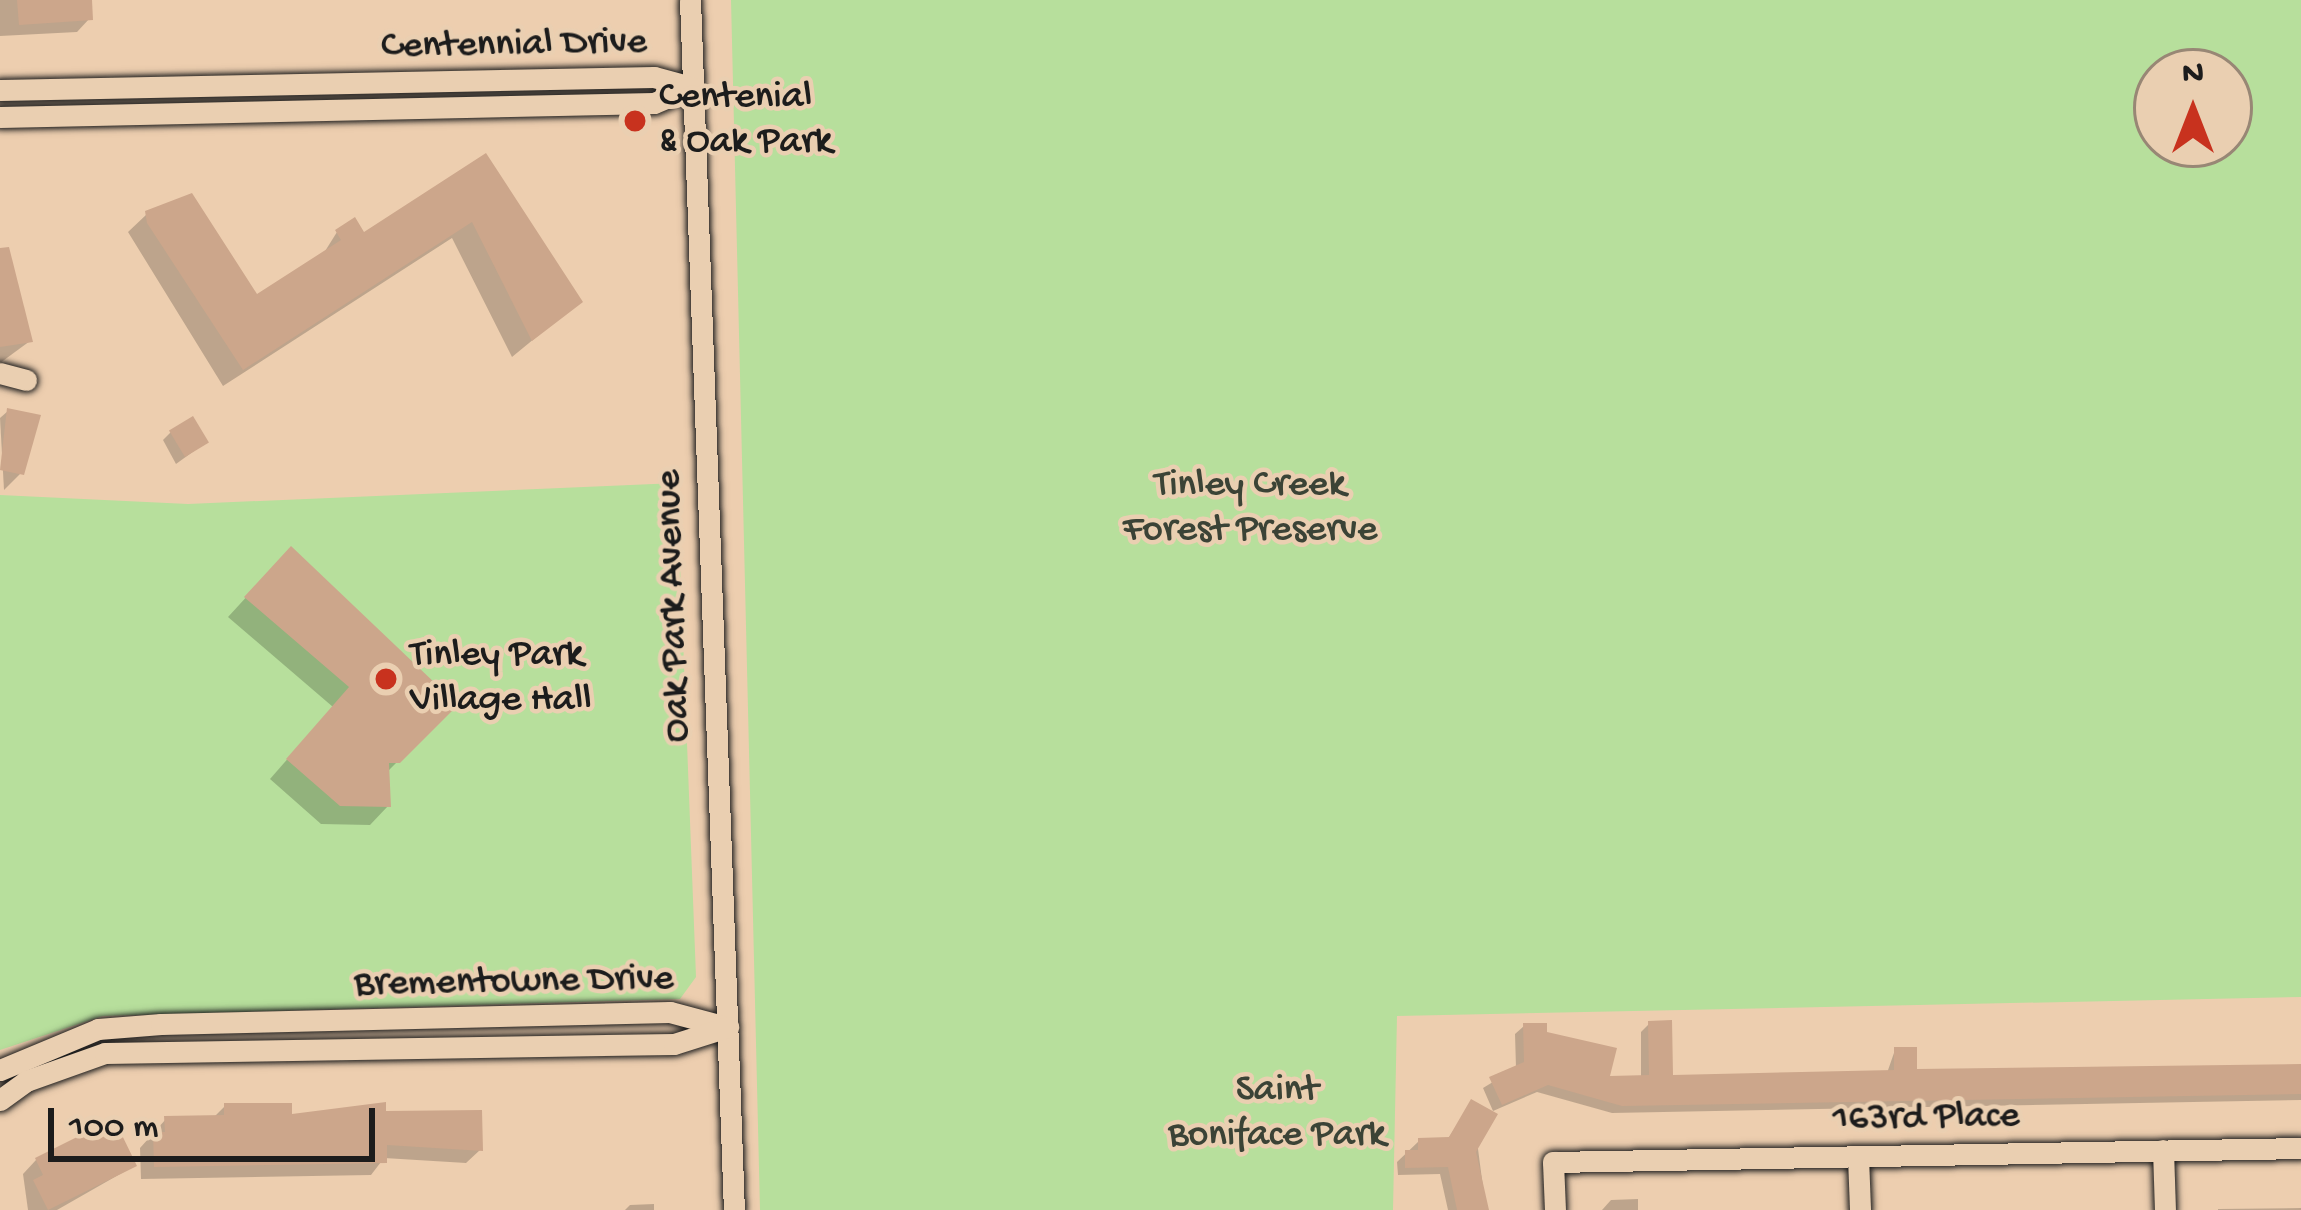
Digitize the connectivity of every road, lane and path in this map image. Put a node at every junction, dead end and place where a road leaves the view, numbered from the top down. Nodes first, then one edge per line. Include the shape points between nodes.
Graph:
1 (690, 0) edge
2 (692, 87) junction
3 (0, 90) edge
4 (0, 117) edge
5 (0, 373) edge
6 (26, 380) dead end
7 (169, 1024) junction
8 (728, 1027) junction
9 (171, 1050) junction
10 (0, 1070) edge
11 (0, 1100) edge
12 (2301, 1148) edge
13 (2163, 1150) junction
14 (1858, 1157) junction
15 (734, 1210) edge
16 (1555, 1210) edge
17 (1860, 1210) edge
18 (2165, 1210) edge

1 - 2 street, Oak Park Avenue
2 - 3 street, Centennial Drive via 654,77
2 - 4 street, Centennial Drive via 654,103
2 - 8 street, Oak Park Avenue
5 - 6 street
7 - 8 street, Brementowne Drive via 670,1012
7 - 9 street
7 - 10 street, Brementowne Drive via 98,1029
8 - 9 street, Brementowne Drive via 674,1044
8 - 15 street, Oak Park Avenue
9 - 11 street, Brementowne Drive via 105,1053 26,1081
12 - 13 street, 163rd Place
13 - 14 street, 163rd Place
13 - 18 street
14 - 16 street, 163rd Place via 1553,1162
14 - 17 street

